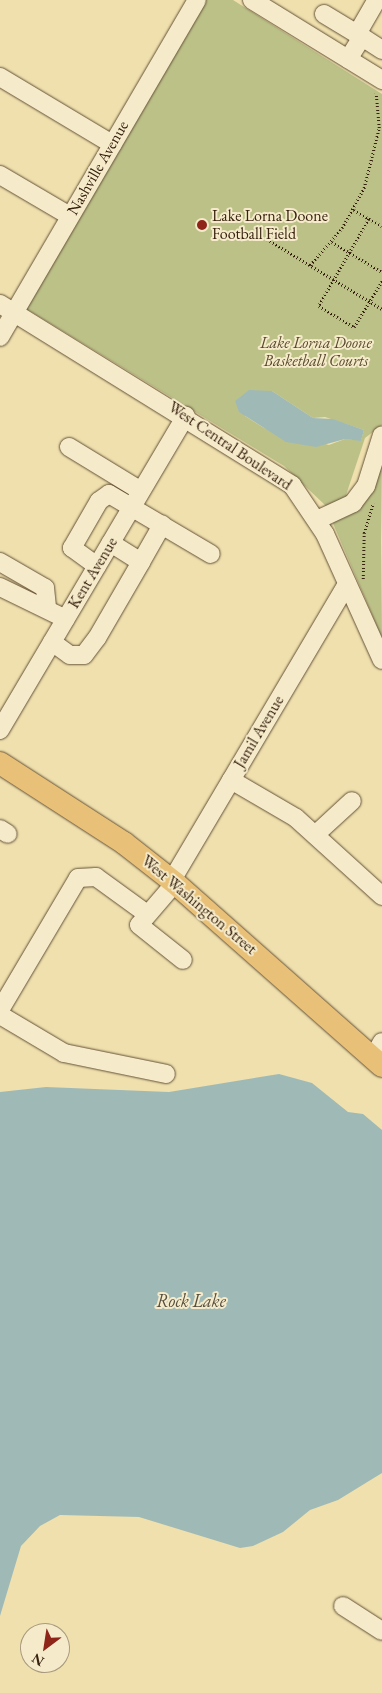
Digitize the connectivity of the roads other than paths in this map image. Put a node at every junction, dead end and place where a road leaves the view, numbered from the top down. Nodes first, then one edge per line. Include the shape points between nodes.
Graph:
1 (197, 0) edge
2 (252, 0) edge
3 (377, 0) edge
4 (324, 14) dead end
5 (359, 36) junction
6 (382, 50) edge
7 (348, 59) junction
8 (0, 77) edge
9 (379, 87) edge
10 (112, 144) junction
11 (0, 175) edge
12 (70, 216) junction
13 (7, 308) edge
14 (0, 337) edge
15 (186, 416) junction
16 (382, 435) edge
17 (69, 447) dead end
18 (141, 491) junction
19 (131, 508) junction
20 (317, 520) junction
21 (162, 525) junction
22 (110, 543) junction
23 (211, 554) dead end
24 (0, 562) edge
25 (141, 562) junction
26 (97, 566) junction
27 (347, 584) junction
28 (0, 587) edge
29 (47, 607) junction
30 (66, 618) junction
31 (52, 642) junction
32 (382, 660) edge
33 (0, 730) edge
34 (0, 764) edge
35 (231, 780) junction
36 (352, 801) dead end
37 (315, 835) junction
38 (173, 882) junction
39 (382, 896) edge
40 (148, 914) junction
41 (183, 960) dead end
42 (0, 1010) edge
43 (0, 1015) edge
44 (379, 1056) edge
45 (166, 1074) dead end
46 (343, 1606) dead end
47 (382, 1631) edge

1 - 10 street, Nashville Avenue
2 - 7 street
3 - 5 street
4 - 5 street
5 - 6 street
5 - 7 street
7 - 9 street
8 - 10 street
10 - 12 street, Nashville Avenue
11 - 12 street
12 - 13 street, Nashville Avenue
13 - 14 street, Nashville Avenue
13 - 15 street, West Central Boulevard
15 - 18 street, Kent Avenue
15 - 20 street, West Central Boulevard via 292,485
16 - 20 street via 366,486 353,503
17 - 18 street
18 - 19 street, Kent Avenue
19 - 21 street
19 - 22 street, Kent Avenue
19 - 26 street via 109,494 99,502 72,548
20 - 27 street, West Central Boulevard
21 - 23 street
21 - 25 street
22 - 25 street
22 - 26 street, Kent Avenue
24 - 29 street via 45,588
25 - 31 street via 84,655 70,655
26 - 30 street, Kent Avenue
27 - 32 street, West Central Boulevard
27 - 35 street, Jamil Avenue
28 - 29 street via 35,608
29 - 30 street
30 - 31 street, Kent Avenue
31 - 33 street, Kent Avenue
34 - 38 main road, West Washington Street via 66,804
35 - 37 street via 296,818
35 - 38 street, Jamil Avenue
36 - 37 street
37 - 39 street
38 - 40 street, Jamil Avenue
38 - 44 main road, West Washington Street
40 - 41 street via 139,925
40 - 42 street via 96,877 78,878
43 - 45 street via 64,1053
46 - 47 street

